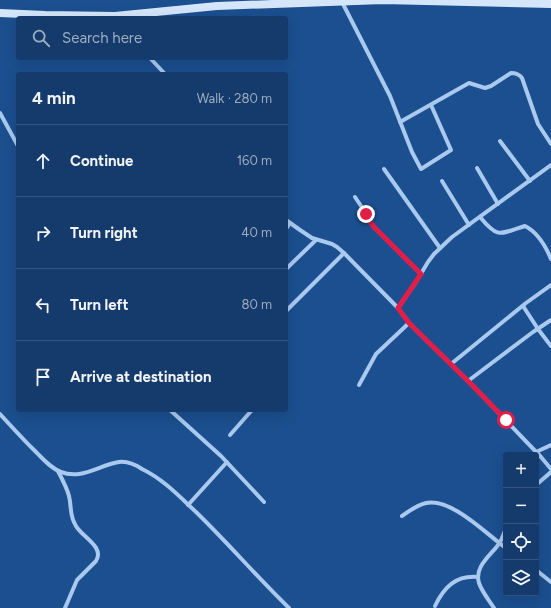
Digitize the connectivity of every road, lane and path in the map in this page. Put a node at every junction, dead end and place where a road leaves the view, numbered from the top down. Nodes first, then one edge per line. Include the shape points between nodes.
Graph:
1 (342, 1) junction
2 (282, 2) edge
3 (551, 4) edge
4 (0, 13) edge
5 (80, 16) edge
6 (124, 16) edge
7 (152, 60) edge
8 (163, 72) edge
9 (431, 105) junction
10 (0, 113) edge
11 (400, 122) junction
12 (500, 140) dead end
13 (16, 142) edge
14 (551, 144) edge
15 (551, 165) edge
16 (477, 168) dead end
17 (384, 169) dead end
18 (442, 181) dead end
19 (530, 181) junction
20 (355, 197) dead end
21 (498, 204) junction
22 (480, 217) junction
23 (288, 221) edge
24 (469, 225) junction
25 (316, 240) junction
26 (440, 248) junction
27 (344, 253) junction
28 (551, 259) edge
29 (288, 267) edge
30 (421, 274) junction
31 (551, 285) edge
32 (523, 306) junction
33 (398, 308) junction
34 (288, 309) edge
35 (551, 320) edge
36 (409, 323) junction
37 (538, 329) junction
38 (551, 346) edge
39 (451, 364) junction
40 (468, 381) junction
41 (359, 385) dead end
42 (172, 412) edge
43 (250, 412) edge
44 (0, 414) edge
45 (230, 435) dead end
46 (551, 445) edge
47 (536, 452) joint
48 (539, 455) edge
49 (227, 462) junction
50 (551, 469) edge
51 (58, 471) junction
52 (551, 472) edge
53 (539, 482) edge
54 (264, 502) dead end
55 (188, 505) junction
56 (402, 516) dead end
57 (503, 536) edge
58 (500, 543) junction
59 (503, 546) edge
60 (539, 572) edge
61 (478, 577) junction
62 (551, 582) edge
63 (435, 606) dead end
64 (65, 608) edge
65 (289, 608) edge
66 (494, 608) edge

1 - 2 main road
1 - 3 main road
1 - 11 street via 368,50
2 - 6 main road
4 - 5 main road
7 - 8 street
9 - 11 street
9 - 11 street via 451,150 421,169
9 - 14 street via 469,83 485,88 515,73 522,78 538,124
10 - 13 street
12 - 19 street
15 - 19 street
16 - 21 street
17 - 26 street
18 - 24 street
19 - 21 street
20 - 30 street via 374,227
21 - 22 street
22 - 24 street
22 - 28 street via 489,228 498,233 525,226 529,228 543,244
23 - 25 street
24 - 26 street
25 - 27 street via 332,244
25 - 29 street
26 - 30 street
27 - 33 street
27 - 34 street
30 - 33 street
31 - 32 street
32 - 37 street
32 - 39 street
33 - 36 street
35 - 37 street
36 - 39 street
36 - 41 street via 376,354
37 - 38 street
37 - 40 street
39 - 40 street
40 - 47 street
42 - 49 street
43 - 45 street
44 - 51 street
46 - 47 street
48 - 50 street
49 - 54 street
49 - 55 street
51 - 55 street via 82,474 127,462 158,479
51 - 64 street via 70,498 72,519 97,549 98,554 96,561 77,580
52 - 53 street
55 - 65 street
56 - 58 street via 424,503 441,504 470,519
57 - 58 street
58 - 59 street
58 - 61 street via 483,563
60 - 62 street
61 - 63 street via 467,576 451,584
61 - 66 street via 482,590

